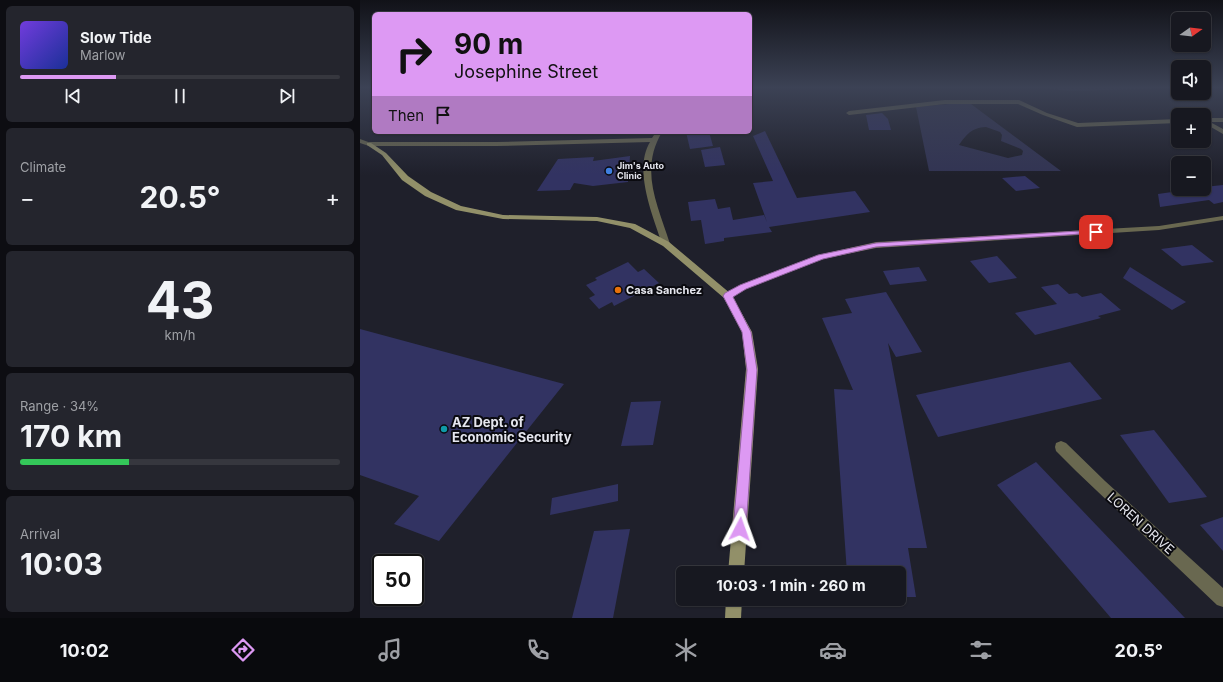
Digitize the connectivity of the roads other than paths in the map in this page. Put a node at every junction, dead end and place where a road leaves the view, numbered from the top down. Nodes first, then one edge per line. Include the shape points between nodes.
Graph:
1 (1053, 117) edge
2 (1223, 120) edge
3 (1171, 121) edge
4 (1211, 121) edge
5 (1211, 125) edge
6 (1223, 132) edge
7 (658, 134) edge
8 (653, 140) junction
9 (364, 142) edge
10 (1223, 218) edge
11 (666, 244) junction
12 (728, 296) junction
13 (1060, 447) dead end
14 (737, 566) edge
15 (1223, 599) edge
16 (734, 606) edge
17 (733, 618) edge

1 - 3 street via 1077,125
2 - 4 street
5 - 6 street
7 - 8 street
8 - 9 street via 496,144
8 - 11 street via 647,157 646,177
9 - 11 main road via 384,154 405,178 428,194 459,208 503,217 597,219 632,226
10 - 12 street via 1159,228 876,245 821,257 743,287
11 - 12 main road
12 - 14 main road via 747,332 752,370
13 - 15 street, LOREN DRIVE via 1087,475
16 - 17 main road

